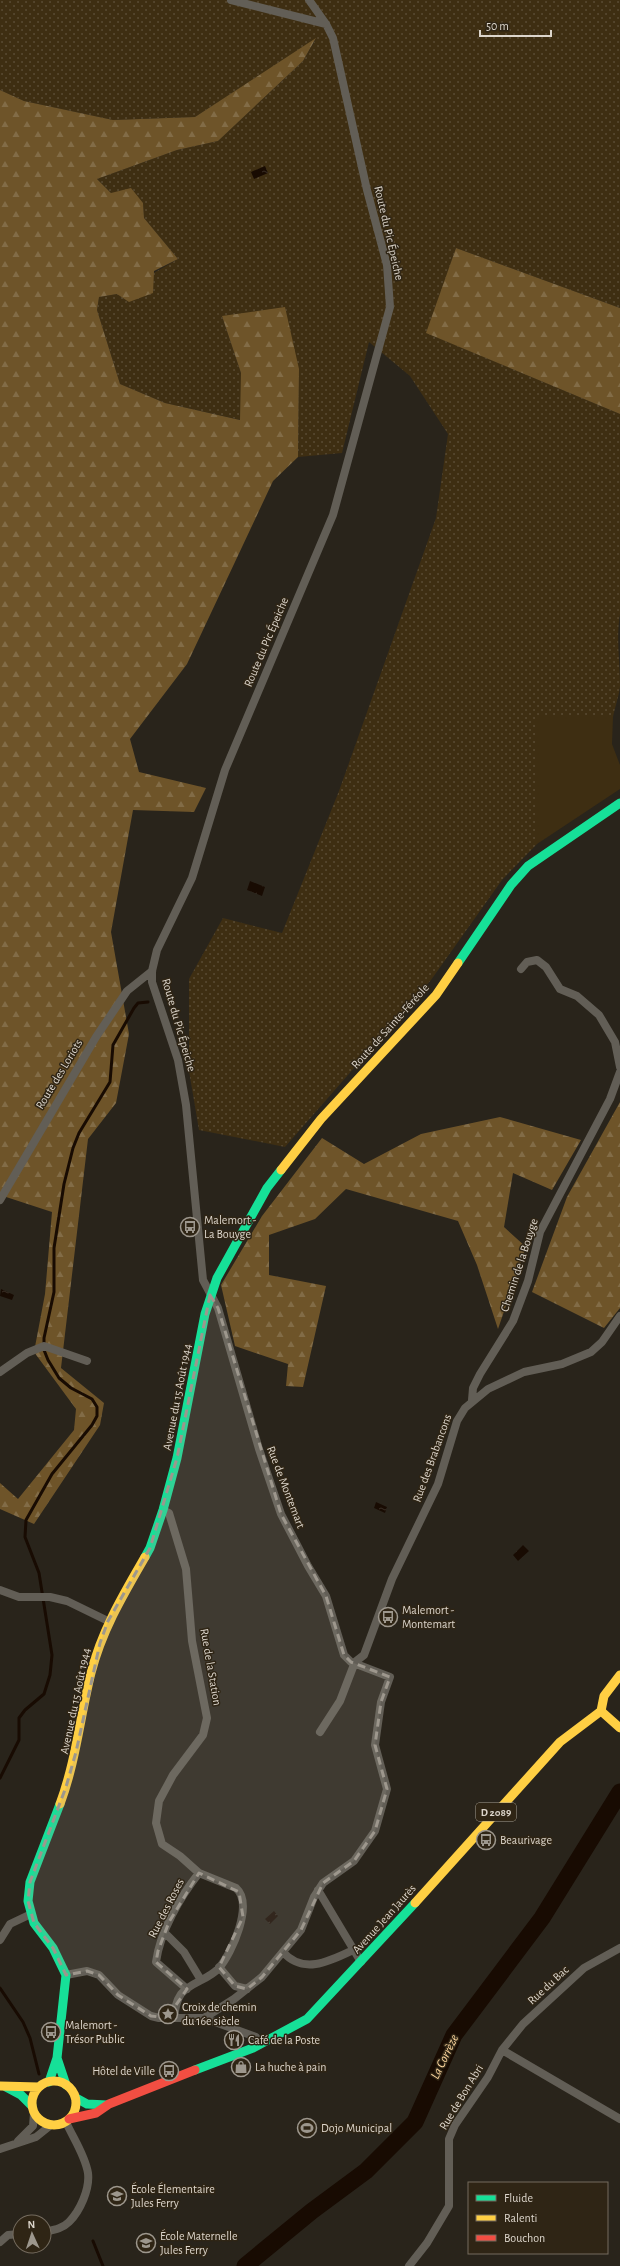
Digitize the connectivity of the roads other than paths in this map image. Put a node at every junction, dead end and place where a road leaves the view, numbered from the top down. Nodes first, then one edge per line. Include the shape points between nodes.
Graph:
1 (231, 0) edge
2 (309, 0) edge
3 (326, 24) junction
4 (620, 803) edge
5 (521, 969) dead end
6 (152, 972) junction
7 (620, 1067) edge
8 (620, 1072) edge
9 (617, 1086) edge
10 (0, 1200) edge
11 (210, 1295) junction
12 (620, 1316) edge
13 (87, 1361) dead end
14 (0, 1372) edge
15 (472, 1400) junction
16 (163, 1510) junction
17 (0, 1590) edge
18 (108, 1621) junction
19 (354, 1662) junction
20 (620, 1675) edge
21 (601, 1711) junction
22 (617, 1726) edge
23 (320, 1732) dead end
24 (199, 1873) junction
25 (318, 1890) junction
26 (31, 1914) junction
27 (165, 1933) junction
28 (0, 1940) edge
29 (620, 1948) edge
30 (353, 1950) junction
31 (283, 1952) junction
32 (361, 1962) junction
33 (219, 1967) junction
34 (66, 1975) junction
35 (201, 1980) junction
36 (187, 1989) junction
37 (247, 1989) junction
38 (174, 2018) junction
39 (204, 2018) junction
40 (260, 2045) junction
41 (502, 2050) junction
42 (57, 2058) junction
43 (49, 2082) junction
44 (66, 2085) junction
45 (3, 2086) edge
46 (39, 2087) junction
47 (76, 2098) junction
48 (109, 2104) junction
49 (33, 2109) junction
50 (620, 2119) edge
51 (67, 2120) junction
52 (51, 2125) junction
53 (16, 2142) junction
54 (0, 2149) edge
55 (52, 2231) edge
56 (12, 2235) edge
57 (0, 2242) edge
58 (409, 2266) edge

1 - 3 street
2 - 3 street, Route du Pic Épeiche
3 - 6 street, Route du Pic Épeiche via 333,38 367,190 387,265 390,307 333,516 224,770 192,878 157,950
4 - 11 main road, Route de Sainte-Féréole via 549,850 528,866 511,884 436,995 321,1118 266,1188
5 - 7 street via 527,962 536,960 546,967 560,989 576,996 598,1015 615,1042
6 - 10 street, Route des Loriots via 127,991 96,1037
6 - 11 street, Route du Pic Épeiche via 152,982 178,1060 185,1098 203,1280
8 - 9 street, Chemin de la Bouyge
9 - 15 street, Chemin de la Bouyge via 540,1232 528,1281 513,1321 480,1374 473,1388
11 - 16 main road, Avenue du 15 Août 1944 via 177,1458
11 - 19 street, Rue de Montemart via 218,1308 281,1514 326,1596 344,1655
12 - 15 street, Rue des Brabancons via 602,1342 591,1352 562,1364 524,1372 488,1389
13 - 14 street via 44,1346 27,1353
15 - 19 street, Rue des Brabancons via 457,1421 438,1484 392,1579 364,1655
16 - 18 main road, Avenue du 15 Août 1944 via 150,1548
16 - 24 street, Rue de la Station via 169,1513 186,1569 192,1641 207,1718 203,1735 172,1775 159,1801 156,1823 162,1844
17 - 18 street via 19,1597 50,1597 67,1601
18 - 26 main road, Avenue du 15 Août 1944 via 91,1673 76,1752 66,1787 30,1882 28,1902
19 - 23 street via 340,1701
19 - 25 street, Rue de Montemart via 390,1677 381,1702 375,1745 387,1789 375,1831 354,1861 323,1883
20 - 21 main road via 604,1696
21 - 22 main road
21 - 32 main road, Avenue Jean Jaurès / D 2089 via 560,1742
24 - 27 street, Rue des Roses
24 - 33 street, Rue de la Station via 236,1888 244,1910 232,1943
25 - 30 street via 342,1927
25 - 31 street via 301,1930
26 - 28 street via 10,1924
26 - 34 main road, Avenue du 15 Août 1944
27 - 35 street via 184,1952
27 - 36 street, Rue des Roses via 156,1962
29 - 41 street, Rue du Bac via 584,1968 524,2024
30 - 31 street via 328,1962 314,1964 300,1964 290,1960
30 - 32 street
31 - 37 street via 262,1977
32 - 40 main road, Avenue Jean Jaurès / D 2089 via 307,2019
33 - 35 street
33 - 37 street via 235,1986
34 - 38 street via 87,1971 99,1976 118,1994 151,2016
34 - 42 main road
35 - 36 street
36 - 38 street via 180,1995
37 - 39 street
38 - 39 street
39 - 40 street via 256,2037
40 - 48 main road, Avenue Jean Jaurès / D 2089
41 - 50 street
41 - 58 street, Rue de Bon Abri via 488,2077 455,2125 449,2139 449,2206 427,2243
42 - 43 main road
42 - 44 main road
43 - 44 main road via 55,2081
43 - 46 main road
44 - 47 main road
45 - 46 main road via 12,2084
45 - 49 main road via 21,2095
46 - 49 main road via 32,2099
47 - 48 main road, Avenue Jean Jaurès / D 2089 via 82,2103 94,2106
47 - 51 main road via 75,2109
48 - 51 main road, Avenue Jean Jaurès / D 2089 via 96,2113
49 - 52 main road via 38,2119
49 - 53 street via 33,2126
51 - 52 main road
51 - 55 street via 85,2163 87,2184 82,2203 70,2221
52 - 53 street via 36,2137
53 - 54 street
56 - 57 street

